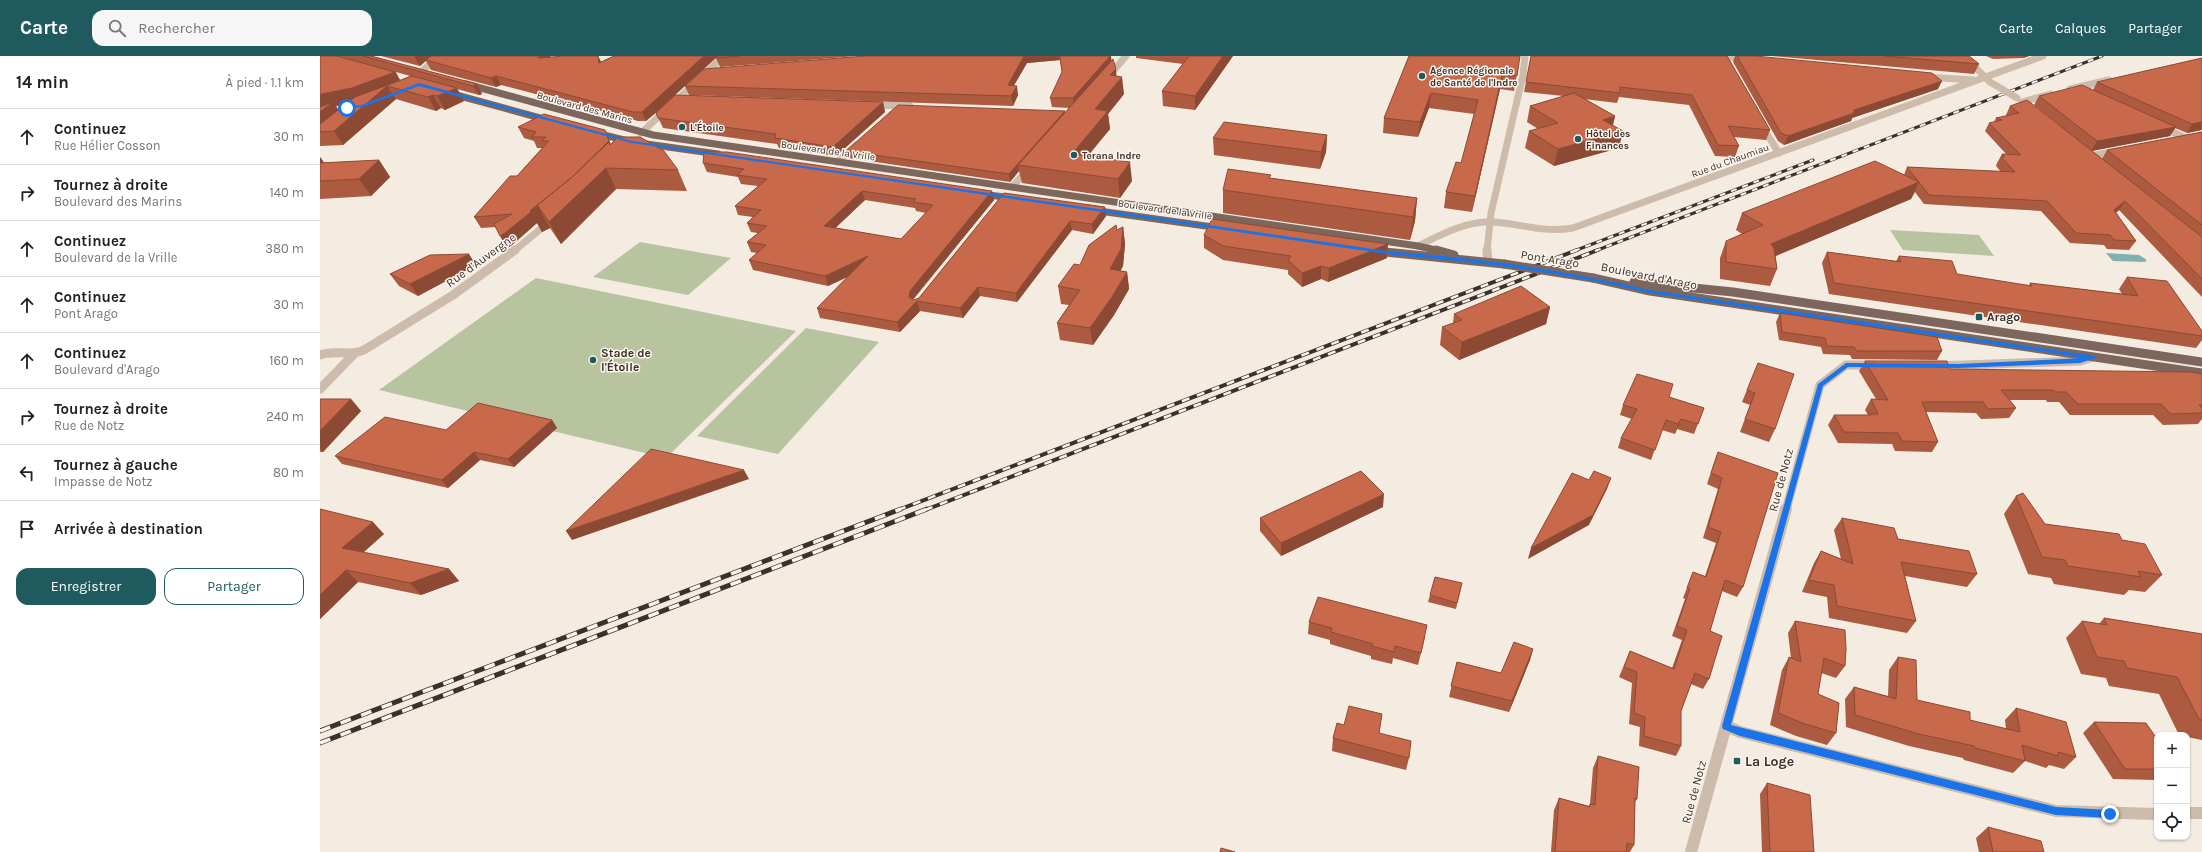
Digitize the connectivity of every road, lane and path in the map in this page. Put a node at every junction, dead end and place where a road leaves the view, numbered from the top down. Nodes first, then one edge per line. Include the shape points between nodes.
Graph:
1 (439, 56) edge
2 (724, 56) edge
3 (1126, 56) edge
4 (1525, 56) edge
5 (1964, 56) edge
6 (2043, 56) edge
7 (1724, 58) edge
8 (1755, 59) edge
9 (414, 70) edge
10 (421, 72) junction
11 (717, 72) edge
12 (707, 73) junction
13 (432, 75) edge
14 (1918, 76) edge
15 (2119, 78) edge
16 (1986, 80) junction
17 (461, 83) edge
18 (1100, 86) edge
19 (2075, 88) junction
20 (440, 90) edge
21 (2089, 94) edge
22 (678, 100) junction
23 (687, 100) edge
24 (2019, 100) junction
25 (859, 105) edge
26 (898, 106) junction
27 (914, 106) edge
28 (2030, 110) edge
29 (893, 111) edge
30 (1757, 116) edge
31 (556, 122) edge
32 (2152, 123) edge
33 (586, 130) edge
34 (641, 133) junction
35 (2196, 136) edge
36 (864, 137) edge
37 (2186, 138) junction
38 (2171, 141) edge
39 (632, 142) junction
40 (625, 149) edge
41 (2126, 149) edge
42 (1779, 153) junction
43 (730, 156) edge
44 (2091, 156) edge
45 (837, 162) junction
46 (1032, 164) edge
47 (1012, 187) junction
48 (973, 193) edge
49 (1018, 199) edge
50 (1001, 200) junction
51 (1080, 208) edge
52 (558, 214) edge
53 (1491, 222) junction
54 (1226, 229) edge
55 (1418, 246) junction
56 (1364, 249) edge
57 (1467, 259) junction
58 (1488, 262) junction
59 (1504, 264) joint
60 (1593, 278) junction
61 (2086, 344) junction
62 (325, 350) edge
63 (356, 353) junction
64 (320, 355) edge
65 (2093, 357) junction
66 (2202, 362) edge
67 (1886, 366) edge
68 (1926, 366) edge
69 (2202, 373) edge
70 (320, 389) edge
71 (1726, 726) junction
72 (2190, 813) edge
73 (2202, 813) edge
74 (2154, 814) edge
75 (1691, 852) edge

1 - 10 street
2 - 12 street
3 - 18 street
4 - 53 street
5 - 16 street
6 - 16 street, Rue du Chaumiau
7 - 8 street
9 - 10 main road
10 - 13 main road
11 - 12 street
12 - 22 street
14 - 16 street
15 - 19 street
16 - 24 street, bridge
16 - 42 street, Rue du Chaumiau
17 - 34 main road, Boulevard des Marins
19 - 21 street
19 - 24 street
20 - 31 main road, Boulevard des Marins
22 - 23 street
22 - 34 street
24 - 28 street
25 - 26 street
26 - 27 street
26 - 29 street
30 - 42 street
32 - 37 street
33 - 39 main road, Boulevard des Marins
34 - 39 main road, Boulevard des Marins
34 - 45 main road, Boulevard de la Vrille
35 - 37 street
36 - 45 street
37 - 38 street
39 - 40 street
39 - 43 main road
41 - 44 street
42 - 53 street, Rue du Chaumiau via 1573,228 1545,230
45 - 47 main road, Boulevard de la Vrille
46 - 47 street
47 - 50 main road
47 - 55 main road, Boulevard de la Vrille
48 - 50 main road
49 - 50 main road
51 - 54 main road, Boulevard de la Vrille
52 - 63 street, Rue d'Auvergne via 530,239 470,284
53 - 55 street, Rue du Chaumiau via 1437,237
53 - 58 street via 1487,246
55 - 57 main road, Boulevard de la Vrille
56 - 57 main road, Boulevard de la Vrille via 1423,257
57 - 58 main road, Boulevard de la Vrille
58 - 59 main road, Boulevard de la Vrille
59 - 60 main road, Pont Arago, bridge
60 - 61 main road, Boulevard d'Arago via 1733,292
60 - 65 main road, Boulevard d'Arago via 1650,291
61 - 65 main road
61 - 66 main road, Boulevard d'Arago
62 - 63 street
62 - 64 street
63 - 70 street, Rue d'Auvergne
65 - 68 street via 2080,361
65 - 69 main road, Boulevard d'Arago
67 - 71 street, Rue de Notz via 1846,365 1820,385
71 - 74 street via 1740,732 2056,811
71 - 75 street, Rue de Notz
72 - 73 street

